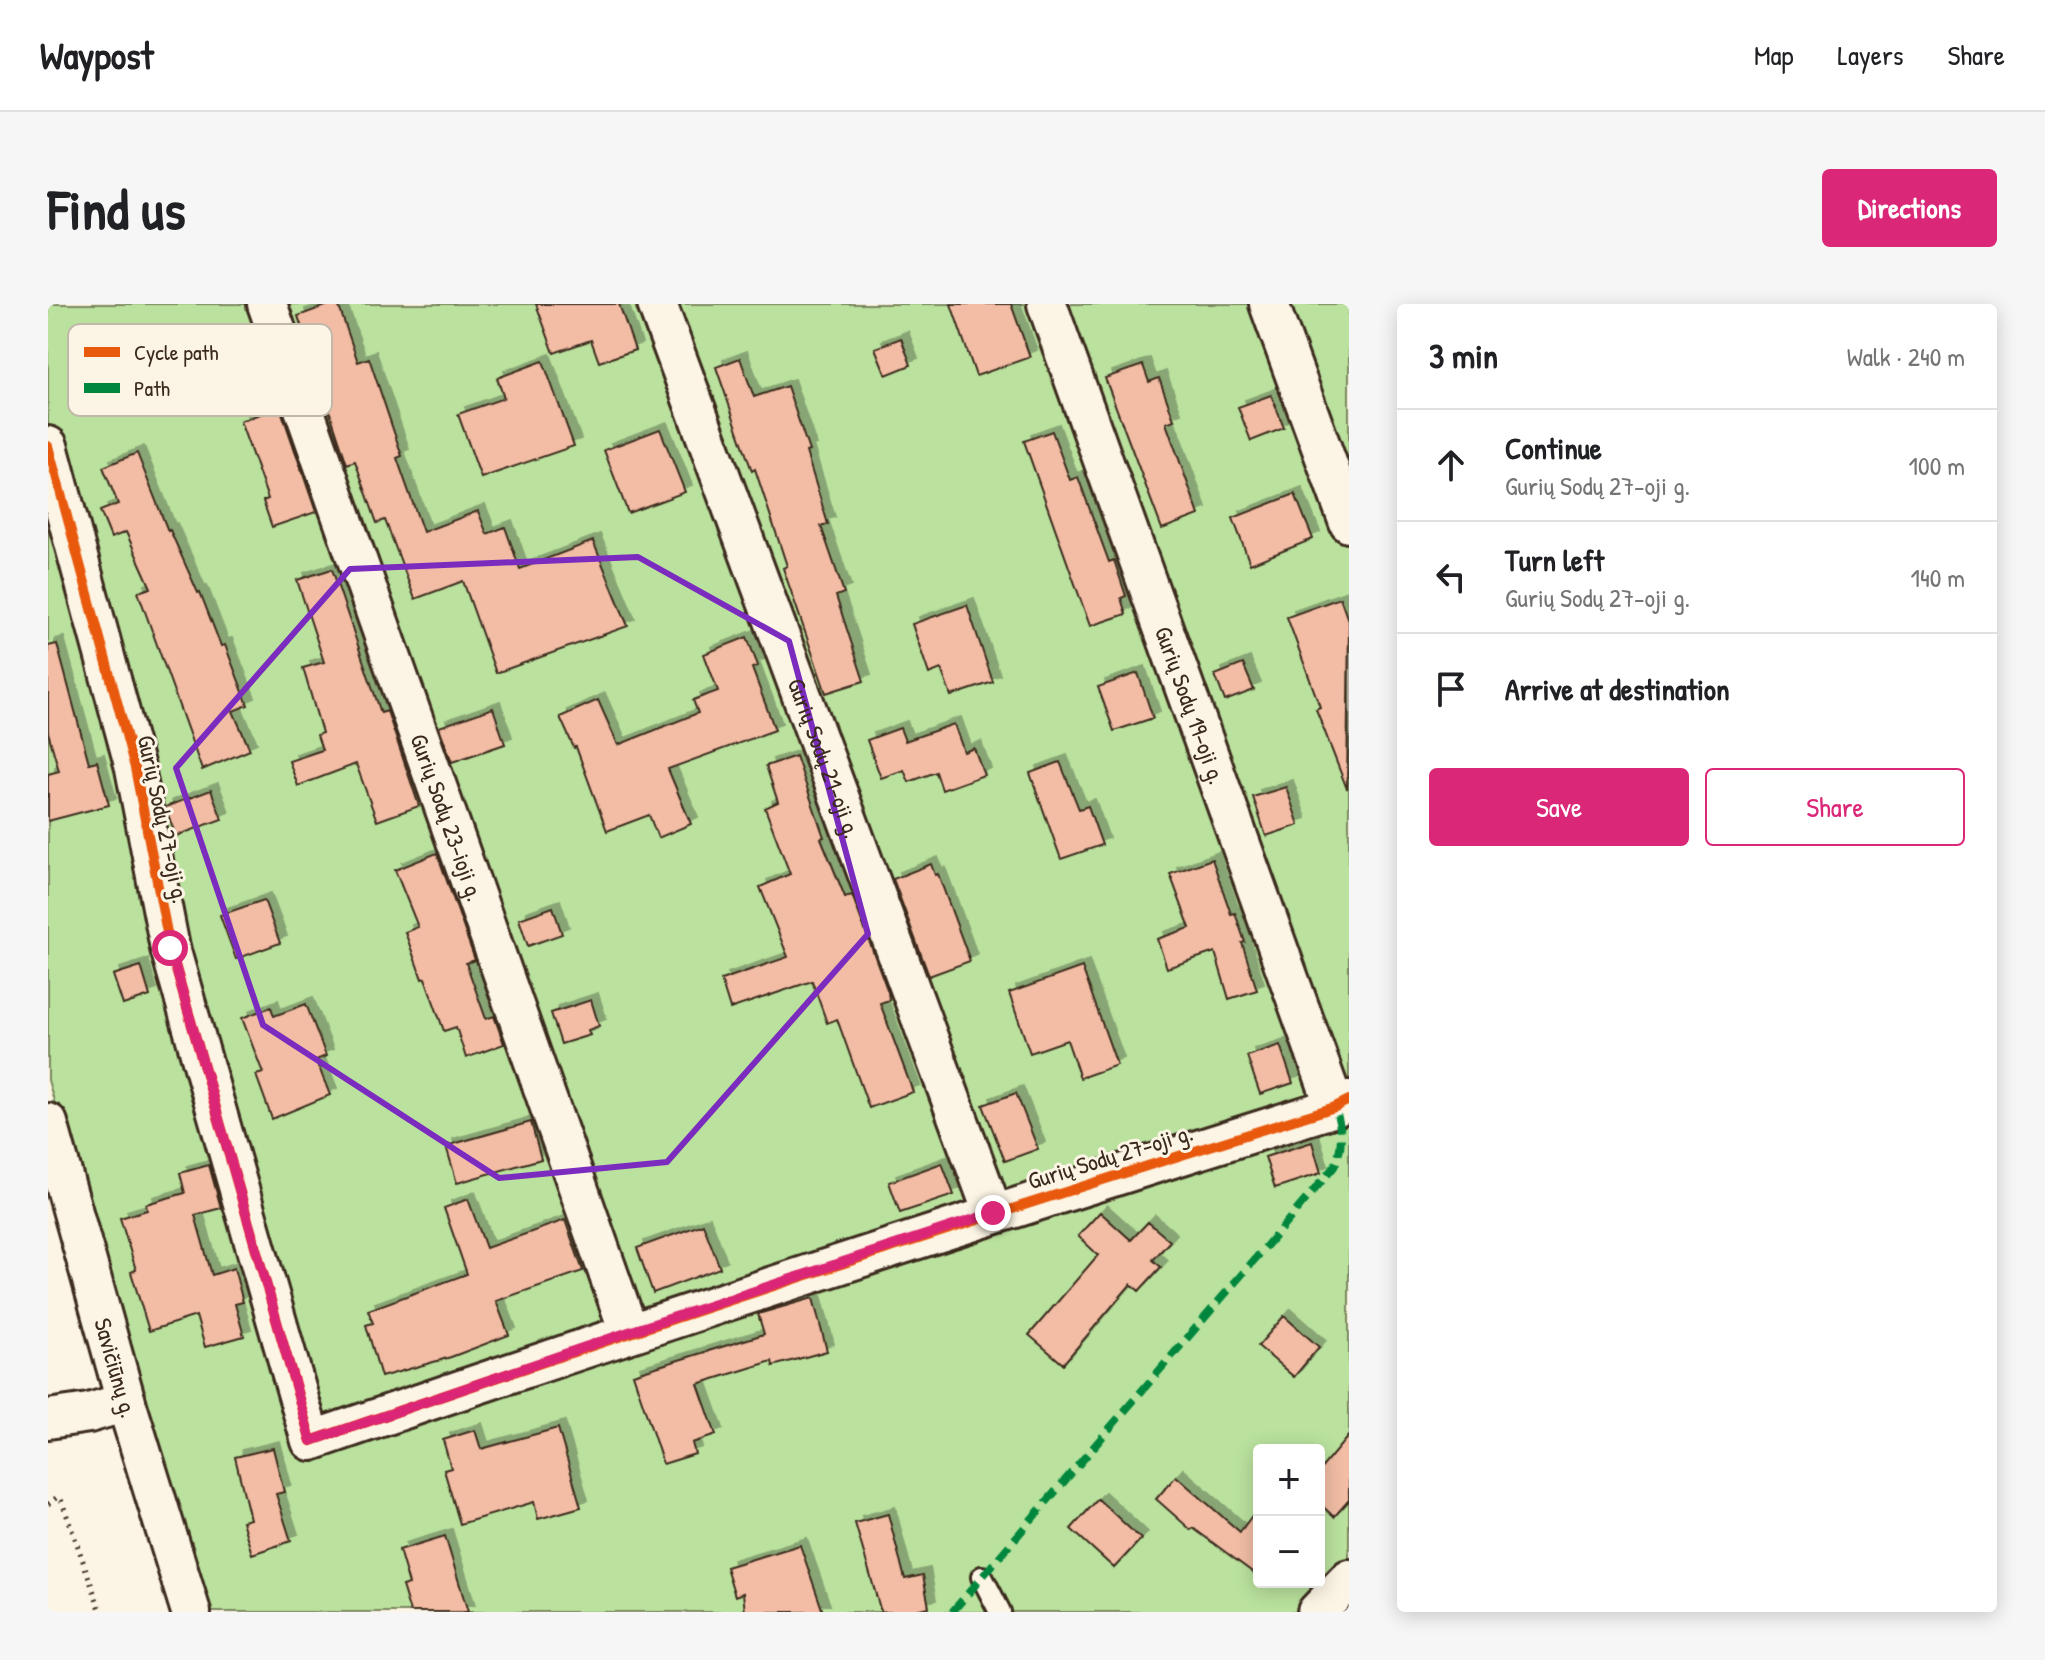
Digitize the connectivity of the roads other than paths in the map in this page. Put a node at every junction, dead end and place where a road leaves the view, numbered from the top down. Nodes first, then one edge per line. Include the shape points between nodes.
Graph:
1 (267, 304) edge
2 (657, 304) edge
3 (1047, 304) edge
4 (1269, 304) edge
5 (274, 324) edge
6 (306, 416) edge
7 (48, 446) edge
8 (1349, 523) edge
9 (1342, 1104) edge
10 (48, 1123) edge
11 (993, 1213) junction
12 (629, 1332) junction
13 (126, 1402) junction
14 (48, 1419) edge
15 (982, 1577) dead end
16 (1349, 1579) edge
17 (191, 1612) edge
18 (1000, 1612) edge
19 (1317, 1612) edge

1 - 5 street, Gurių Sodų 23-ioji g.
2 - 11 street, Gurių Sodų 21-oji g.
3 - 9 street, Gurių Sodų 19-oji g.
4 - 8 street
6 - 12 street, Gurių Sodų 23-ioji g.
7 - 12 street, Gurių Sodų 27-oji g. via 135,768 170,948 311,1441
9 - 11 street, Gurių Sodų 27-oji g.
10 - 13 street, Savičiūnų g.
11 - 12 street, Gurių Sodų 27-oji g.
13 - 14 street
13 - 17 street, Savičiūnų g.
15 - 18 lane
16 - 19 street

